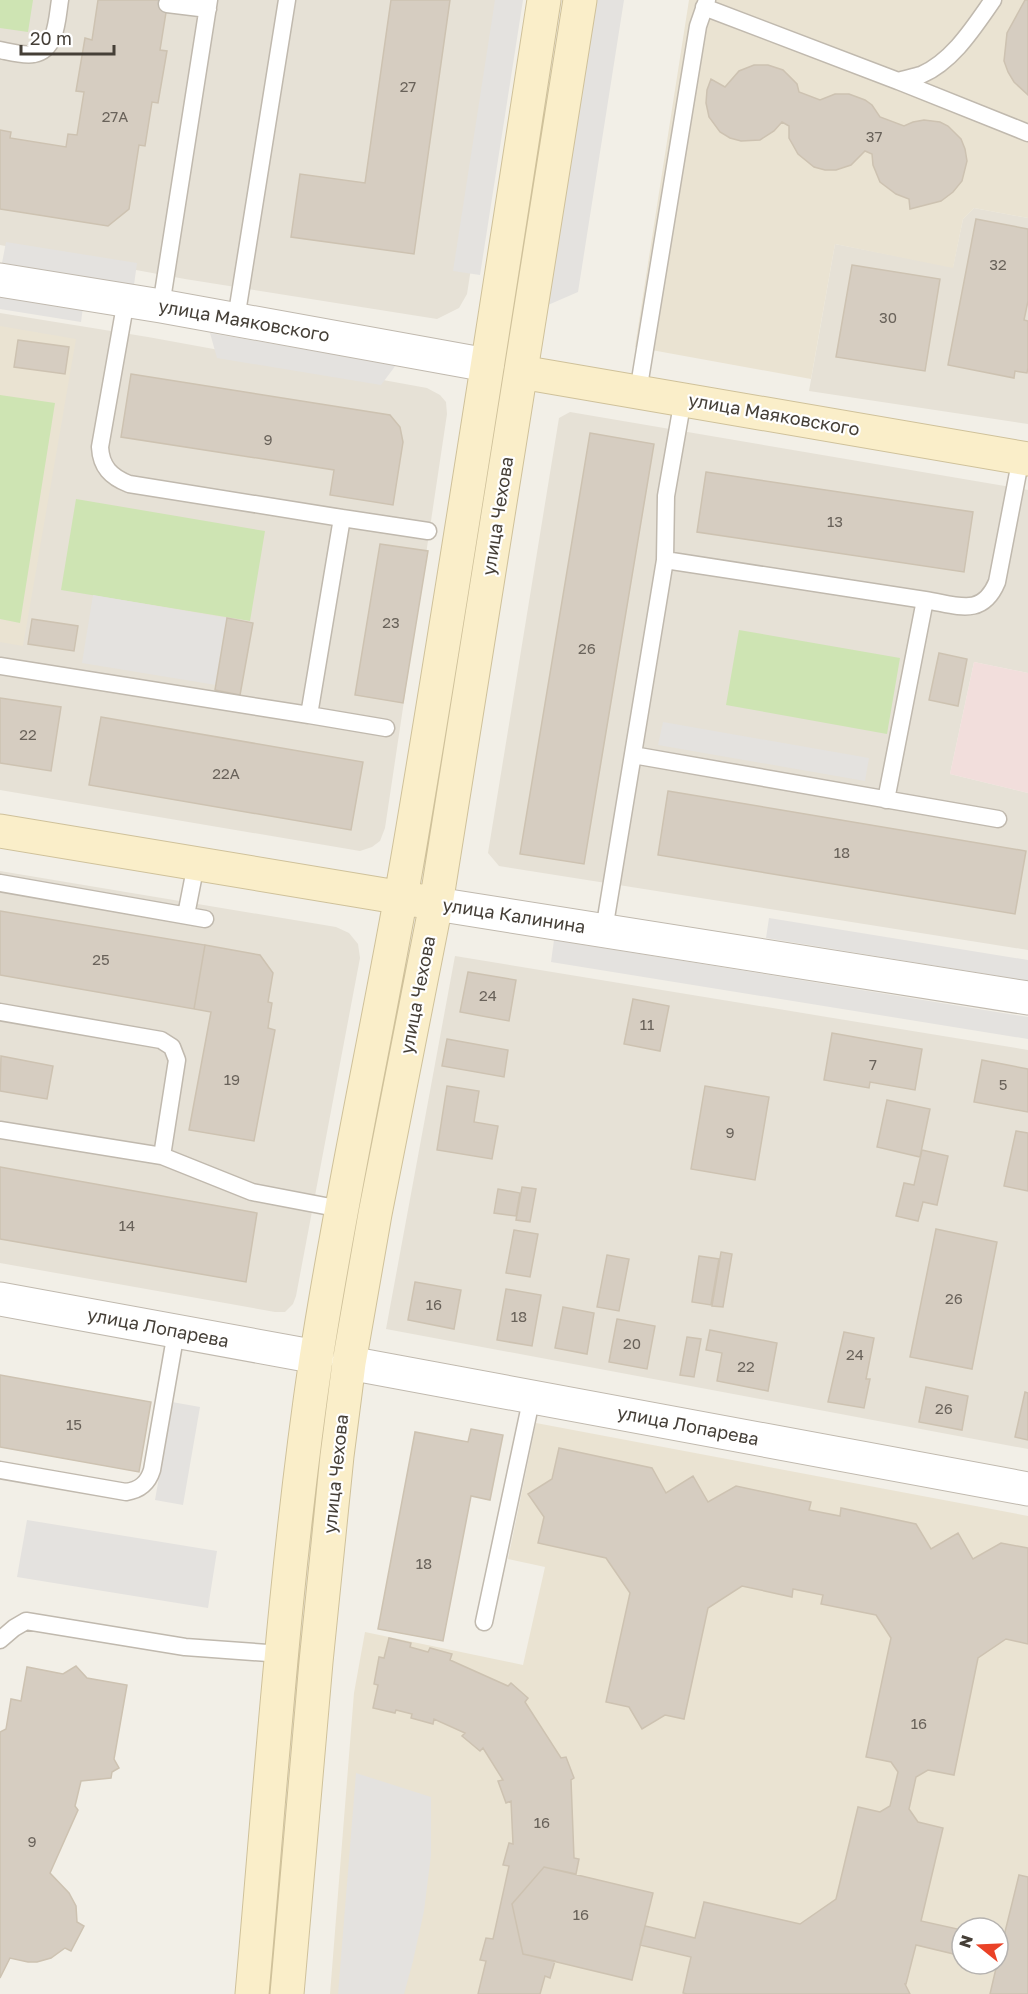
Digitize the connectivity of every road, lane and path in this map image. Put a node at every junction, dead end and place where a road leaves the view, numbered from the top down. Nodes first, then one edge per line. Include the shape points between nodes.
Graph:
1 (60, 0) edge
2 (288, 0) edge
3 (544, 0) edge
4 (580, 0) edge
5 (993, 0) edge
6 (167, 4) dead end
7 (705, 4) edge
8 (208, 5) edge
9 (0, 50) edge
10 (898, 81) junction
11 (1028, 133) edge
12 (0, 280) edge
13 (126, 300) junction
14 (161, 306) junction
15 (236, 319) junction
16 (487, 365) junction
17 (521, 372) junction
18 (638, 392) junction
19 (683, 399) junction
20 (1024, 458) edge
21 (342, 518) junction
22 (428, 531) dead end
23 (665, 560) junction
24 (925, 600) junction
25 (0, 666) edge
26 (309, 715) junction
27 (386, 728) dead end
28 (633, 755) junction
29 (886, 800) junction
30 (998, 819) dead end
31 (0, 831) edge
32 (196, 864) junction
33 (0, 883) edge
34 (401, 898) junction
35 (436, 903) junction
36 (186, 915) junction
37 (205, 919) dead end
38 (604, 930) junction
39 (1028, 998) edge
40 (0, 1012) edge
41 (0, 1130) edge
42 (162, 1156) junction
43 (342, 1209) junction
44 (0, 1299) edge
45 (176, 1332) junction
46 (317, 1357) junction
47 (349, 1363) junction
48 (532, 1396) junction
49 (0, 1470) edge
50 (1028, 1489) edge
51 (484, 1622) dead end
52 (0, 1640) edge
53 (282, 1654) junction
54 (252, 1994) edge
55 (287, 1994) edge

1 - 9 lane via 54,34 47,47 35,54
2 - 15 lane
3 - 16 main road, улица Чехова
4 - 17 main road, улица Чехова
5 - 10 lane via 951,54 920,75
6 - 8 lane
7 - 10 lane
7 - 18 lane via 698,26
8 - 14 lane
10 - 11 lane
12 - 13 street, улица Маяковского
13 - 14 street, улица Маяковского
13 - 21 lane via 100,447 107,470 129,484
14 - 15 street, улица Маяковского
15 - 16 street, улица Маяковского
16 - 34 main road, улица Чехова
17 - 18 main road, улица Маяковского
17 - 35 main road, улица Чехова
18 - 19 main road, улица Маяковского
19 - 20 main road, улица Маяковского
19 - 23 lane via 666,496
20 - 24 lane via 997,582 991,594 970,607
21 - 22 lane
21 - 26 lane
23 - 24 lane
23 - 28 lane
24 - 29 lane
25 - 26 lane
26 - 27 lane
28 - 29 lane
28 - 38 lane
29 - 30 lane
31 - 32 main road, улица Калинина
32 - 34 main road, улица Калинина
32 - 36 lane
33 - 36 lane
34 - 35 main road, улица Калинина
34 - 43 main road, улица Чехова
35 - 38 street, улица Калинина
35 - 47 main road, улица Чехова
36 - 37 lane
38 - 39 street, улица Калинина
40 - 42 lane via 161,1040 172,1047 177,1060
41 - 42 lane
42 - 43 lane via 252,1192
43 - 46 main road, улица Чехова
44 - 45 street, улица Лопарева
45 - 46 street, улица Лопарева
45 - 49 lane via 152,1470 145,1484 126,1492
46 - 53 main road, улица Чехова
47 - 48 street, улица Лопарева
47 - 55 main road, улица Чехова via 317,1651
48 - 50 street, улица Лопарева
48 - 51 lane
52 - 53 lane via 26,1621 185,1647
53 - 54 main road, улица Чехова

